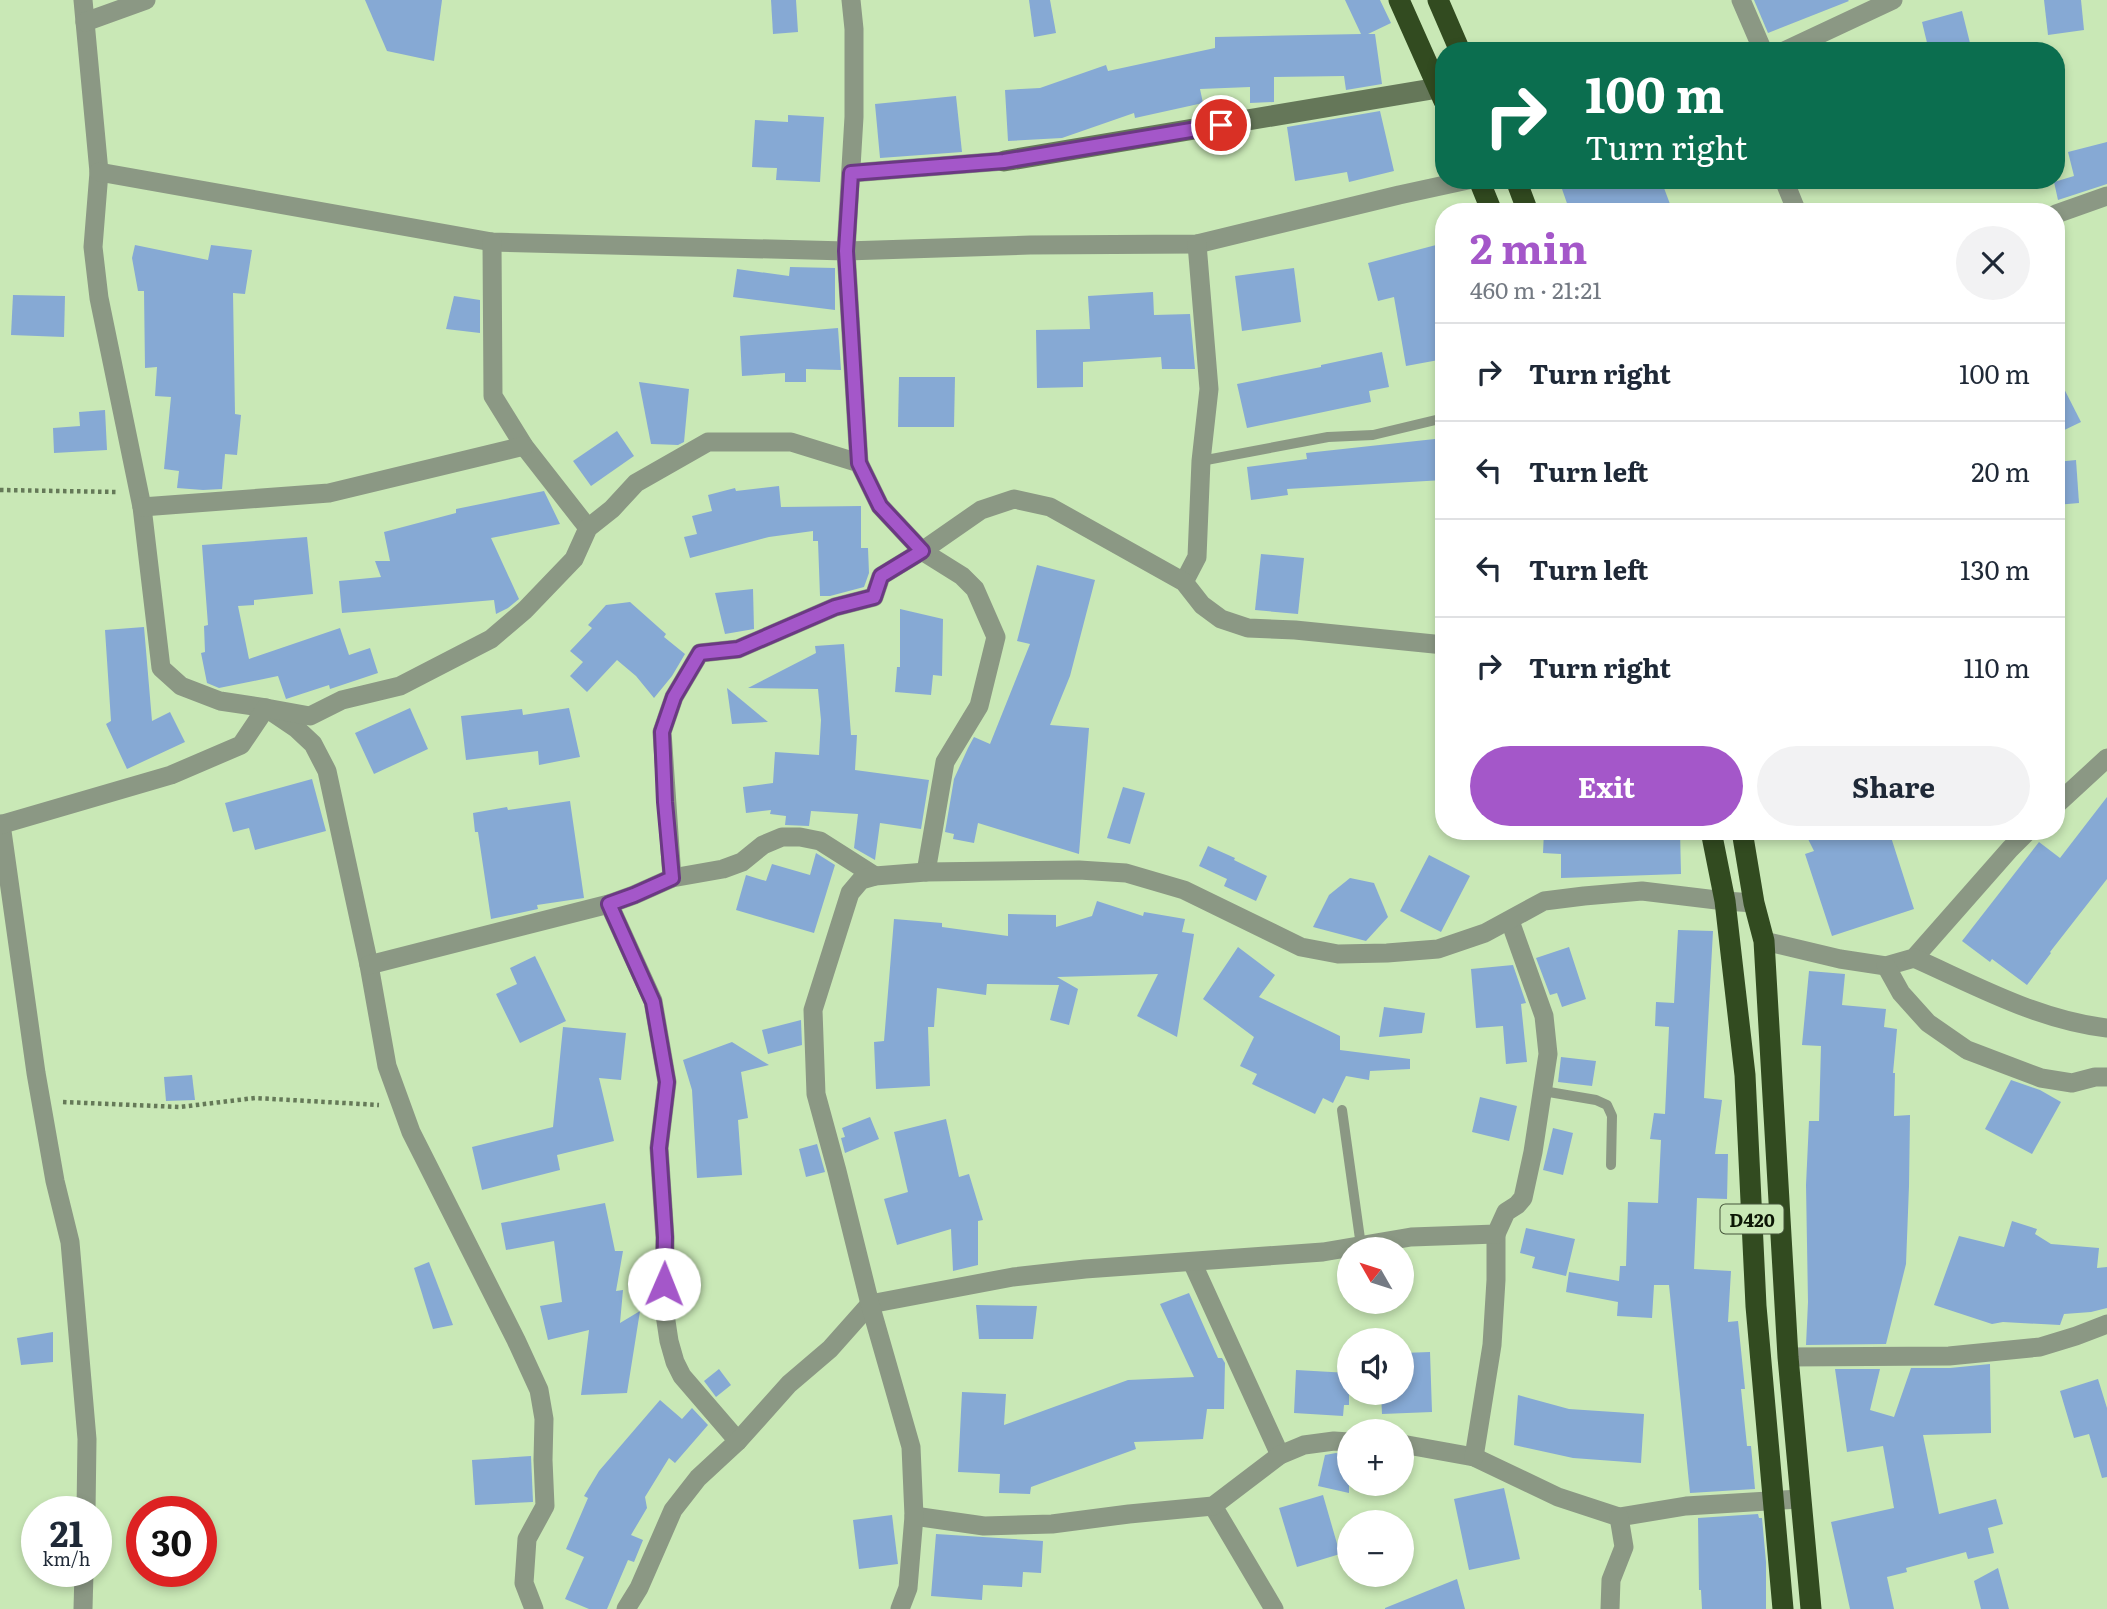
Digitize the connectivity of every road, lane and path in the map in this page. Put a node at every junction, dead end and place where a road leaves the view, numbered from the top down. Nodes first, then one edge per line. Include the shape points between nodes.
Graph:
1 (83, 0) edge
2 (146, 0) edge
3 (850, 0) edge
4 (1399, 0) edge
5 (1438, 0) edge
6 (1741, 0) edge
7 (1893, 0) edge
8 (85, 22) junction
9 (1456, 42) edge
10 (1759, 42) edge
11 (1803, 42) edge
12 (1435, 81) edge
13 (1435, 96) edge
14 (1004, 161) joint
15 (99, 172) junction
16 (851, 173) junction
17 (1435, 187) edge
18 (2107, 196) edge
19 (2065, 211) edge
20 (492, 242) junction
21 (1197, 244) junction
22 (846, 251) junction
23 (1435, 420) edge
24 (524, 446) junction
25 (1201, 461) junction
26 (859, 463) junction
27 (0, 490) edge
28 (140, 500) junction
29 (588, 528) junction
30 (922, 551) junction
31 (1184, 582) junction
32 (1435, 644) edge
33 (266, 708) junction
34 (2107, 758) edge
35 (2065, 796) edge
36 (0, 825) edge
37 (1713, 840) edge
38 (1744, 840) edge
39 (2019, 840) edge
40 (926, 872) junction
41 (875, 876) junction
42 (672, 878) junction
43 (1725, 901) junction
44 (1754, 902) junction
45 (609, 904) junction
46 (1510, 920) junction
47 (1764, 941) junction
48 (1914, 958) junction
49 (369, 965) junction
50 (1886, 966) junction
51 (2107, 1028) edge
52 (2107, 1077) edge
53 (1543, 1091) junction
54 (41, 1102) junction
55 (402, 1105) junction
56 (1342, 1110) dead end
57 (1611, 1166) dead end
58 (1496, 1234) junction
59 (1360, 1237) edge
60 (1411, 1237) edge
61 (1337, 1250) edge
62 (1192, 1262) junction
63 (870, 1304) junction
64 (2107, 1324) edge
65 (1788, 1357) junction
66 (738, 1441) junction
67 (1337, 1443) edge
68 (1414, 1446) edge
69 (1280, 1455) junction
70 (1474, 1457) junction
71 (86, 1496) edge
72 (1800, 1499) junction
73 (1772, 1500) junction
74 (1213, 1506) junction
75 (914, 1516) junction
76 (1619, 1517) junction
77 (84, 1587) edge
78 (83, 1609) edge
79 (534, 1609) edge
80 (626, 1609) edge
81 (900, 1609) edge
82 (1274, 1609) edge
83 (1610, 1609) edge
84 (1783, 1609) edge
85 (1811, 1609) edge

1 - 8 street
2 - 8 street
3 - 16 street via 855,29
4 - 12 highway
5 - 9 highway
6 - 10 street
7 - 11 street
8 - 15 street
13 - 14 street
14 - 16 street
15 - 20 street
15 - 28 street via 93,247 99,298
16 - 22 street
17 - 21 street
18 - 19 street
20 - 22 street
20 - 24 street via 492,396
21 - 22 street
21 - 25 street via 1209,389
22 - 26 street
23 - 25 lane via 1373,435 1328,437
24 - 28 street via 328,493
24 - 29 street
25 - 31 street via 1197,557
26 - 29 street via 790,442 708,442 636,483
26 - 30 street via 880,506
27 - 28 path
28 - 33 street via 161,668 181,686 220,701
29 - 33 street via 574,559 491,639 400,686 342,700 310,716
30 - 31 street via 981,510 1014,499 1050,507
30 - 40 street via 975,589 996,637 979,706 945,762
30 - 42 street via 881,576 874,597 835,607 738,649 700,653 674,697 662,732
31 - 32 street via 1220,619 1248,628
33 - 36 street via 241,745 171,775
33 - 49 street via 313,744 327,771
34 - 35 street
36 - 54 street
37 - 43 highway, D420
38 - 44 highway, D420
39 - 48 street
40 - 41 street
40 - 46 street via 1126,873 1184,890 1301,947 1338,954 1438,949
41 - 42 street via 820,841 782,837 763,845 743,862
41 - 63 street via 861,880 850,893 813,1010 816,1094
42 - 45 street
43 - 44 street
43 - 46 street via 1642,891 1584,896 1544,901
43 - 73 highway, D420 via 1745,1075 1756,1306
44 - 47 highway, D420
45 - 49 street
45 - 66 street via 653,1002 667,1082 659,1148 669,1341 682,1376
46 - 53 street via 1544,1016 1548,1055
47 - 50 street
47 - 65 highway, D420
48 - 50 street
48 - 51 street via 2042,1014
49 - 55 street via 387,1066
50 - 52 street via 1901,993 1928,1023 1967,1049 2042,1078 2072,1083
53 - 57 lane via 1607,1105 1612,1116
53 - 58 street via 1523,1198 1506,1212
54 - 55 path via 180,1107 256,1098
54 - 71 street via 70,1242 88,1439
55 - 79 street via 411,1132 539,1390 545,1506 527,1539 524,1583
56 - 59 lane
58 - 60 street
58 - 70 street via 1492,1345
61 - 62 street
62 - 63 street via 1013,1277
62 - 69 street
63 - 66 street
63 - 75 street via 911,1447
64 - 65 street via 2040,1347 1949,1356
65 - 72 highway, D420
66 - 80 street via 698,1478 673,1510
67 - 69 street via 1304,1446
68 - 70 street
69 - 74 street
70 - 76 street via 1558,1497
72 - 73 street
72 - 85 highway, D420
73 - 76 street via 1686,1506
73 - 84 highway, D420
74 - 75 street via 1052,1524 985,1526
74 - 82 street
75 - 81 street via 908,1588
76 - 83 street via 1623,1547 1611,1580
77 - 78 street

